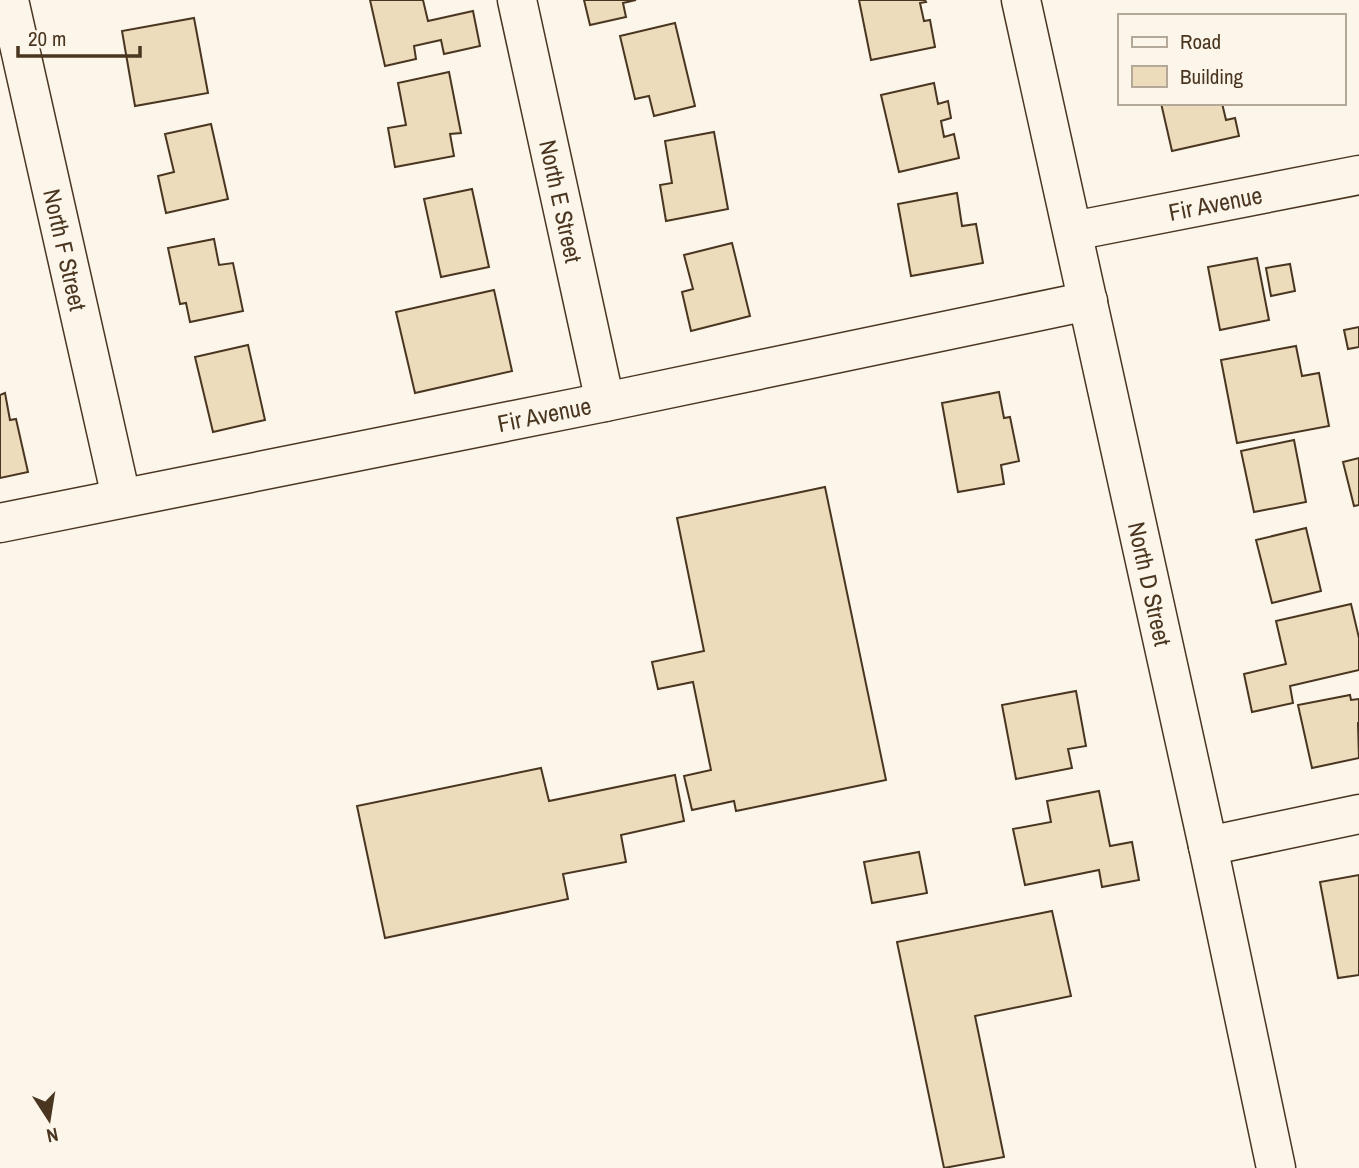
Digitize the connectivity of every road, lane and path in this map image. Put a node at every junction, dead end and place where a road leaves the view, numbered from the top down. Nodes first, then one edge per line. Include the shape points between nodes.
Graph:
1 (9, 0) edge
2 (517, 0) edge
3 (1021, 0) edge
4 (1359, 175) edge
5 (1073, 231) junction
6 (1088, 301) junction
7 (605, 402) junction
8 (121, 497) junction
9 (0, 523) edge
10 (1359, 814) edge
11 (1208, 846) junction
12 (1276, 1168) edge

1 - 8 street, North F Street
2 - 7 street, North E Street
3 - 5 street, North D Street
4 - 5 street, Fir Avenue
5 - 6 street, North D Street
6 - 7 street, Fir Avenue
6 - 11 street, North D Street
7 - 8 street, Fir Avenue
8 - 9 street, Fir Avenue
10 - 11 street
11 - 12 street, North D Street

